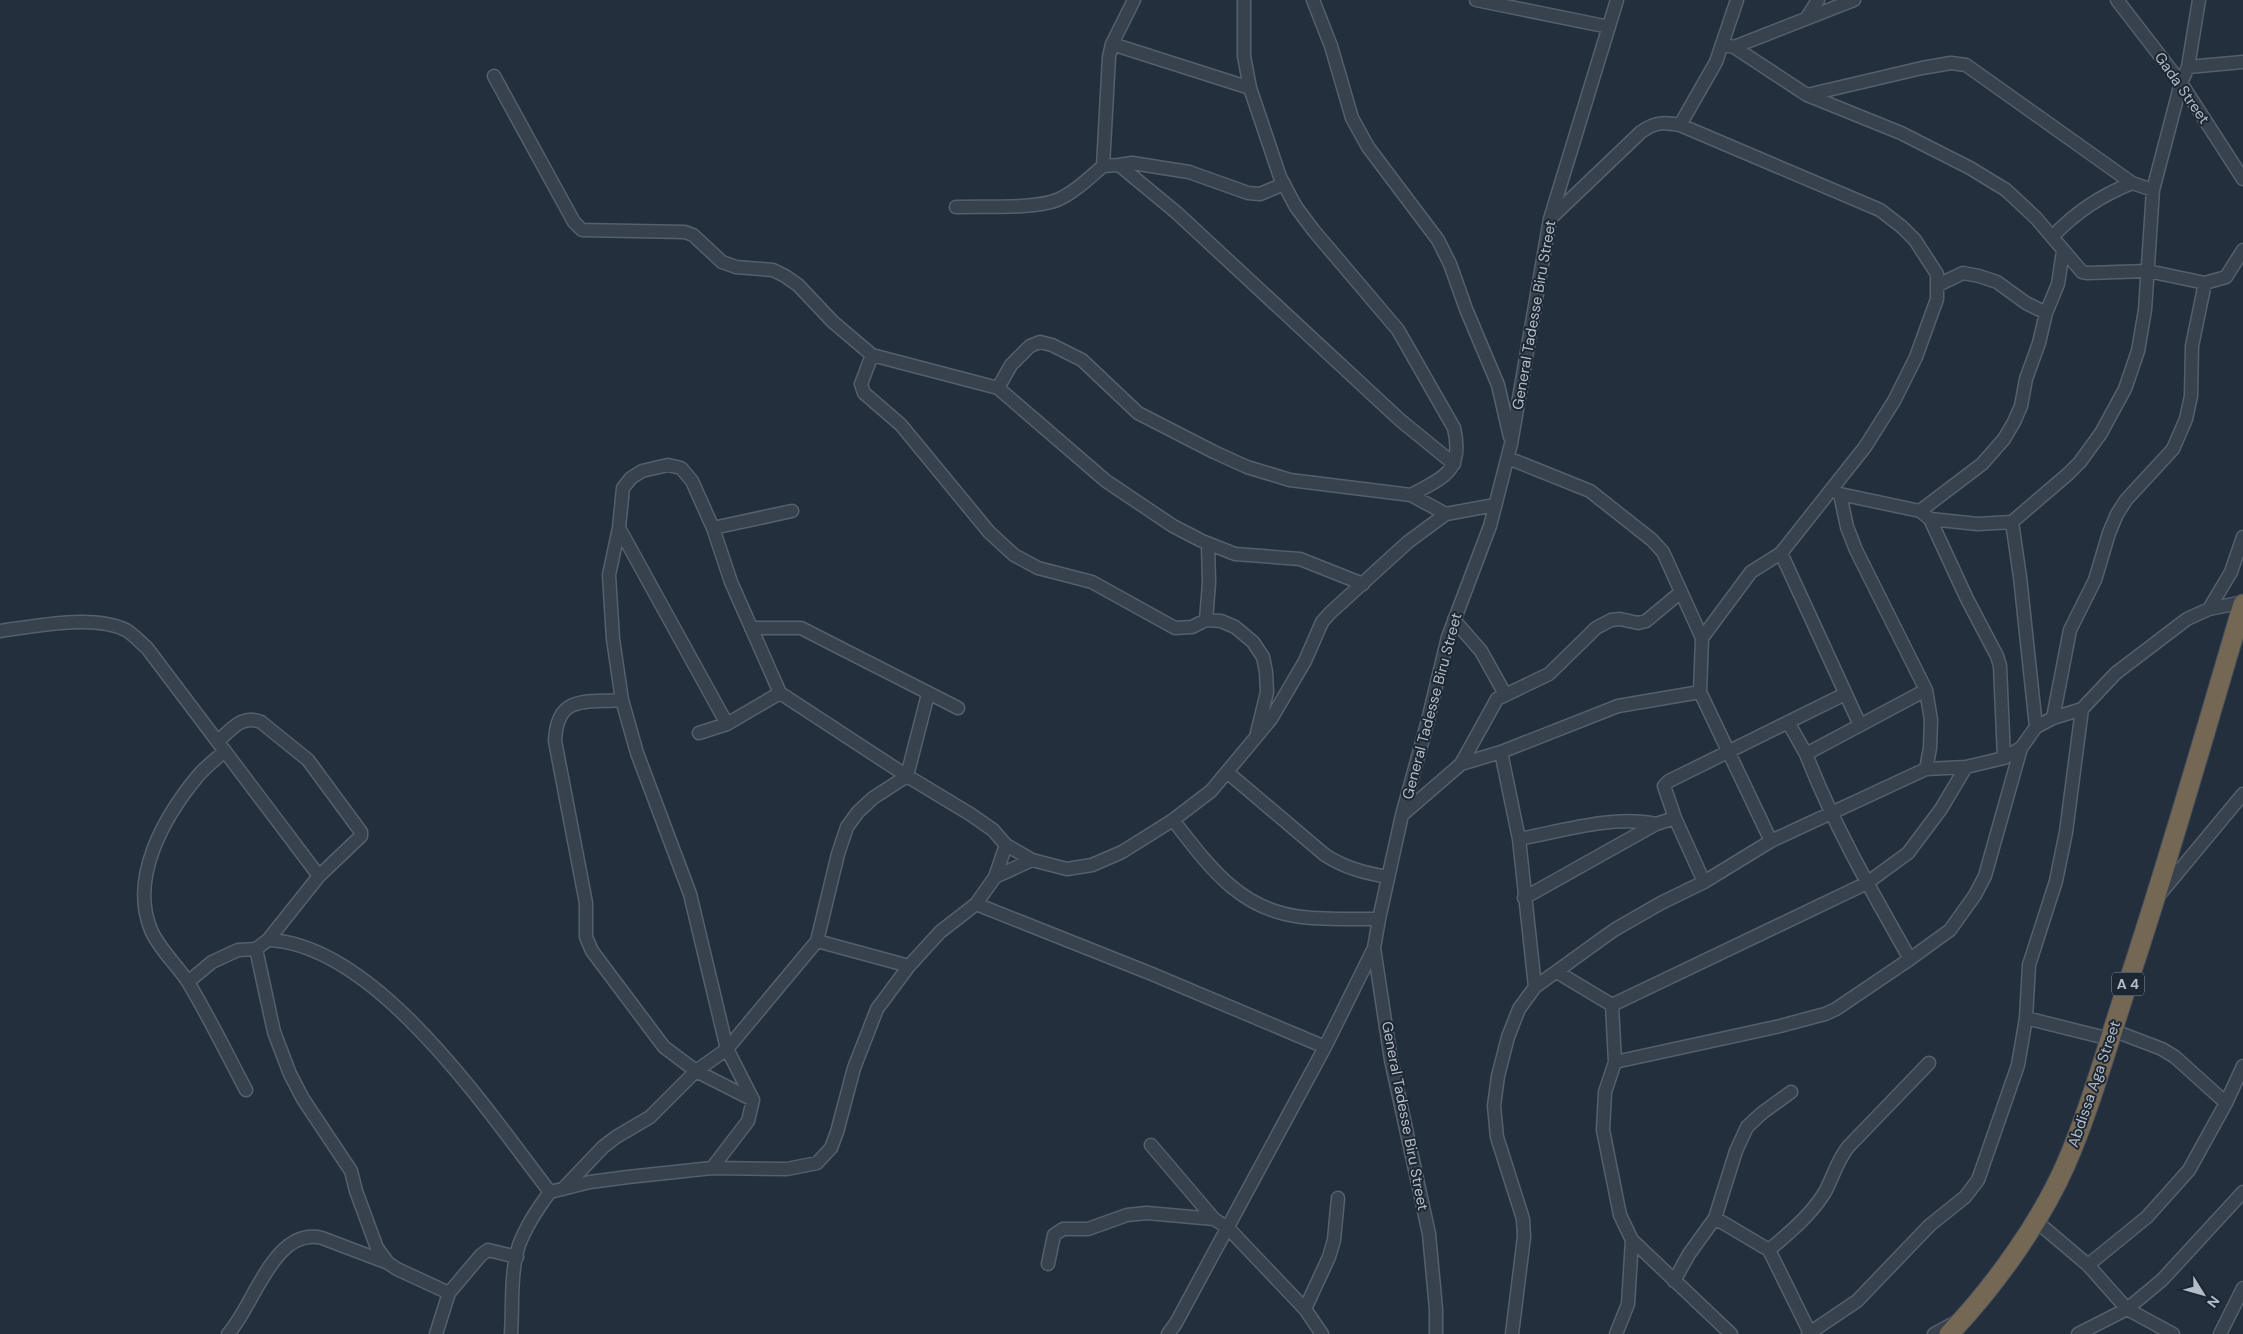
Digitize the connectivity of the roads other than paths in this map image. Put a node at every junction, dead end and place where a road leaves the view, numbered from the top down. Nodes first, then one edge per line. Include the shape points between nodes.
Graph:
1 (1134, 0) edge
2 (1244, 0) edge
3 (1313, 0) edge
4 (1476, 0) edge
5 (1617, 0) edge
6 (1737, 0) edge
7 (1818, 0) edge
8 (1854, 0) edge
9 (2117, 0) edge
10 (2199, 0) edge
11 (1523, 4) edge
12 (1806, 19) junction
13 (1609, 26) junction
14 (1112, 44) junction
15 (1729, 46) junction
16 (2243, 62) edge
17 (2188, 67) junction
18 (494, 76) dead end
19 (2181, 83) junction
20 (1250, 88) junction
21 (1807, 95) junction
22 (1680, 125) junction
23 (1119, 165) junction
24 (1103, 166) junction
25 (2243, 179) edge
26 (2132, 183) junction
27 (1284, 184) junction
28 (2153, 190) junction
29 (956, 207) dead end
30 (1550, 219) junction
31 (2052, 237) junction
32 (2064, 250) junction
33 (2243, 250) edge
34 (2148, 271) junction
35 (2205, 283) junction
36 (1938, 285) junction
37 (2046, 313) junction
38 (872, 355) junction
39 (998, 388) junction
40 (1511, 444) junction
41 (1508, 458) junction
42 (1454, 464) junction
43 (1835, 491) junction
44 (1411, 495) junction
45 (1495, 505) junction
46 (792, 512) dead end
47 (1446, 514) junction
48 (1925, 515) junction
49 (2012, 522) junction
50 (619, 528) junction
51 (713, 528) junction
52 (2243, 537) edge
53 (1208, 544) junction
54 (1781, 553) junction
55 (1363, 584) junction
56 (1681, 592) junction
57 (2243, 603) edge
58 (2208, 609) junction
59 (1206, 620) junction
60 (1454, 620) junction
61 (751, 628) junction
62 (0, 631) edge
63 (1702, 638) junction
64 (1926, 690) junction
65 (1700, 692) junction
66 (780, 693) junction
67 (928, 694) junction
68 (1505, 694) junction
69 (1845, 694) junction
70 (622, 700) junction
71 (958, 708) dead end
72 (2082, 709) junction
73 (2053, 718) junction
74 (1788, 722) junction
75 (727, 724) junction
76 (1860, 725) junction
77 (2036, 727) junction
78 (699, 733) dead end
79 (1256, 735) junction
80 (221, 746) junction
81 (2021, 748) junction
82 (1501, 752) junction
83 (1727, 752) junction
84 (1806, 754) junction
85 (2004, 758) junction
86 (1461, 764) junction
87 (1966, 767) junction
88 (1926, 769) junction
89 (1227, 772) junction
90 (907, 776) junction
91 (2241, 801) edge
92 (1831, 814) junction
93 (1402, 815) junction
94 (1675, 818) junction
95 (1174, 820) junction
96 (1656, 824) junction
97 (1519, 839) junction
98 (1772, 841) junction
99 (1006, 844) junction
100 (1032, 860) junction
101 (318, 876) junction
102 (995, 877) junction
103 (1388, 878) junction
104 (1704, 882) junction
105 (1867, 883) junction
106 (1524, 898) junction
107 (2157, 898) junction
108 (976, 904) junction
109 (1379, 918) junction
110 (268, 940) junction
111 (817, 941) junction
112 (1374, 948) junction
113 (256, 949) junction
114 (1910, 959) junction
115 (909, 966) junction
116 (1557, 972) junction
117 (188, 982) junction
118 (1535, 987) junction
119 (1612, 1005) junction
120 (2026, 1018) junction
121 (2111, 1034) junction
122 (1325, 1047) junction
123 (727, 1049) junction
124 (1615, 1062) junction
125 (1929, 1063) dead end
126 (2243, 1066) edge
127 (696, 1071) junction
128 (246, 1090) dead end
129 (1791, 1092) dead end
130 (753, 1100) junction
131 (2226, 1103) junction
132 (1152, 1145) dead end
133 (712, 1168) junction
134 (563, 1188) junction
135 (550, 1192) junction
136 (2243, 1192) edge
137 (1338, 1198) dead end
138 (1715, 1218) junction
139 (1214, 1219) junction
140 (2036, 1221) junction
141 (1228, 1228) junction
142 (1632, 1240) junction
143 (1768, 1250) junction
144 (517, 1257) junction
145 (388, 1263) junction
146 (1048, 1264) dead end
147 (2088, 1265) junction
148 (1674, 1281) junction
149 (2243, 1288) edge
150 (449, 1293) junction
151 (2127, 1309) junction
152 (1305, 1310) junction
153 (1967, 1315) junction
154 (1809, 1333) edge
155 (228, 1334) edge
156 (436, 1334) edge
157 (511, 1334) edge
158 (1168, 1334) edge
159 (1322, 1334) edge
160 (1436, 1334) edge
161 (1512, 1334) edge
162 (1616, 1334) edge
163 (1731, 1334) edge
164 (1934, 1334) edge
165 (1949, 1334) edge
166 (2078, 1334) edge
167 (2173, 1334) edge
168 (2220, 1334) edge

1 - 14 street
2 - 20 street via 1244,56
3 - 40 street via 1331,46 1352,118 1368,147 1438,240 1450,264 1498,385
4 - 11 street
5 - 13 street, General Tadesse Biru Street
6 - 15 street
7 - 12 street
8 - 12 street
9 - 19 street, Gada Street
10 - 17 street
11 - 13 street
12 - 15 street
13 - 30 street, General Tadesse Biru Street
14 - 20 street
14 - 24 street
15 - 21 street
15 - 22 street via 1716,62
16 - 17 street
17 - 19 street
18 - 38 street via 574,222 582,230 685,232 693,235 722,262 736,267 773,270 785,276
19 - 25 street, Gada Street
19 - 28 street
20 - 27 street via 1272,158
21 - 26 street via 1922,68 1951,63 1966,65
21 - 31 street via 1901,133 1978,172 2017,198
22 - 30 street via 1658,122 1646,129
22 - 36 street via 1880,210 1902,227 1925,252 1937,274
23 - 24 street
23 - 27 street via 1132,163 1189,172 1248,193 1260,194
23 - 42 street via 1177,214 1400,420
24 - 29 street via 1056,200 1023,205
26 - 28 street
26 - 31 street via 2096,199
27 - 42 street via 1314,231 1408,346 1454,428 1457,440
28 - 34 street
30 - 40 street, General Tadesse Biru Street
31 - 32 street
32 - 34 street via 2082,272 2088,274
32 - 37 street via 2058,284
33 - 35 street via 2226,277
34 - 35 street
34 - 49 street via 2138,351 2114,410 2080,462
35 - 73 street via 2192,346 2191,396 2186,419 2173,449 2117,514 2095,580 2070,630
36 - 37 street via 1962,273 1979,276 1997,282
36 - 43 street via 1931,318 1905,382
37 - 48 street via 2021,406 2004,439 1982,464
38 - 39 street
38 - 59 street via 861,384 864,393 901,425 989,532 1014,555 1038,568 1092,582 1175,628 1192,627
39 - 44 street via 1021,353 1040,342 1082,360 1138,413 1248,467 1290,480
39 - 53 street via 1127,496
40 - 41 street, General Tadesse Biru Street
41 - 45 street, General Tadesse Biru Street
41 - 56 street via 1600,498 1663,552
42 - 44 street via 1449,473
43 - 48 street
43 - 54 street
43 - 64 street via 1853,542
44 - 47 street
45 - 47 street
45 - 60 street, General Tadesse Biru Street
46 - 51 street
47 - 55 street via 1408,542
48 - 49 street via 1978,524
48 - 85 street via 1997,656
49 - 77 street
50 - 51 street via 623,488 642,471 668,465 681,468 692,481
50 - 70 street via 609,575 613,639
50 - 75 street
51 - 61 street
52 - 58 street via 2231,572
53 - 55 street via 1235,554 1300,559
53 - 59 street
54 - 63 street via 1752,572
54 - 69 street
55 - 79 street via 1322,622 1271,719
56 - 63 street
56 - 68 street via 1646,621 1638,623 1620,619 1596,628 1549,674
57 - 58 street
57 - 107 highway, Abdissa Aga Street / A 4
58 - 72 street via 2187,619 2116,673
59 - 79 street via 1236,627 1253,642 1263,657 1267,692
60 - 68 street via 1481,651
60 - 93 street, General Tadesse Biru Street
61 - 66 street
61 - 67 street via 801,628
62 - 80 street via 95,622 126,630 147,648
63 - 65 street
64 - 76 street
64 - 88 street via 1931,720
65 - 82 street via 1618,706
65 - 83 street
66 - 75 street
66 - 90 street
67 - 71 street
67 - 90 street
68 - 86 street via 1492,706
69 - 74 street
69 - 76 street
70 - 123 street via 637,754 690,894
70 - 127 street via 575,703 563,711 556,724 555,741 586,904 586,937 602,966 664,1047
72 - 73 street
72 - 120 street via 2066,832 2056,881 2029,966
73 - 77 street
74 - 83 street
74 - 84 street
75 - 78 street
76 - 84 street
77 - 81 street
79 - 89 street
80 - 101 street
80 - 101 street via 242,720 253,718 308,760 332,790 359,827 361,836
80 - 117 street via 180,799 152,852 144,884 144,905 152,932
81 - 85 street
81 - 114 street via 1992,857 1975,895 1950,930
82 - 86 street
82 - 97 street
83 - 94 street via 1664,786
83 - 98 street
84 - 92 street
85 - 87 street
86 - 93 street
87 - 88 street
87 - 105 street via 1941,809 1908,853
88 - 92 street
89 - 95 street via 1205,796
89 - 103 street via 1325,855 1358,872
90 - 99 street via 981,821
90 - 111 street via 873,798 848,827 838,854
91 - 107 street
92 - 98 street
92 - 105 street
93 - 103 street, General Tadesse Biru Street
94 - 96 street
94 - 104 street
95 - 100 street via 1122,852 1092,865 1067,869
95 - 109 street via 1215,872 1253,903 1303,918
96 - 97 street via 1616,821
96 - 106 street
97 - 106 street
98 - 104 street
99 - 100 street
99 - 102 street
100 - 102 street
101 - 110 street
102 - 108 street
103 - 109 street, General Tadesse Biru Street
104 - 116 street via 1614,930
105 - 114 street
105 - 119 street
106 - 118 street
107 - 121 highway, Abdissa Aga Street / A 4
108 - 115 street via 940,932
108 - 122 street
109 - 112 street, General Tadesse Biru Street
110 - 113 street
110 - 135 street via 289,942 320,954 350,970 398,1007 462,1080
111 - 115 street
111 - 123 street
112 - 122 street
112 - 160 street, General Tadesse Biru Street via 1393,1068 1429,1234
113 - 117 street via 238,950 226,955
113 - 145 street via 274,1032 290,1074 303,1100 351,1171 377,1248
114 - 124 street via 1825,1014
115 - 133 street via 869,1026 837,1132 831,1148 818,1163 787,1169
116 - 118 street
116 - 119 street
117 - 128 street
118 - 161 street via 1519,1009 1508,1037 1495,1090 1497,1137 1523,1219 1524,1237
119 - 124 street
120 - 121 street
120 - 154 street via 2018,1064 1978,1180 1965,1197 1930,1225 1857,1301
121 - 131 street via 2162,1049
121 - 140 highway, Abdissa Aga Street / A 4 via 2092,1098 2066,1164
122 - 141 street
123 - 127 street
123 - 130 street
124 - 142 street via 1605,1092 1603,1130 1618,1206
125 - 143 street via 1848,1147 1825,1192 1808,1214
126 - 131 street
127 - 130 street
127 - 134 street via 650,1117 603,1147
129 - 138 street via 1747,1127
130 - 133 street via 748,1121
131 - 147 street via 2189,1170 2147,1217
132 - 139 street
133 - 134 street
134 - 135 street
135 - 144 street via 528,1226
136 - 151 street via 2162,1280
137 - 152 street via 1329,1257
138 - 143 street
138 - 148 street
139 - 141 street
139 - 146 street via 1147,1213 1127,1215 1088,1229 1063,1229 1054,1235
140 - 147 street
140 - 153 highway, Abdissa Aga Street / A 4
141 - 152 street
141 - 158 street
142 - 148 street
142 - 162 street via 1628,1304
143 - 154 street
144 - 150 street via 488,1250
144 - 157 street
145 - 150 street
145 - 155 street via 315,1236 297,1239 280,1251
147 - 151 street
148 - 163 street
149 - 168 street
150 - 156 street
151 - 166 street
151 - 167 street
152 - 159 street
153 - 164 street
153 - 165 highway, Abdissa Aga Street / A 4

